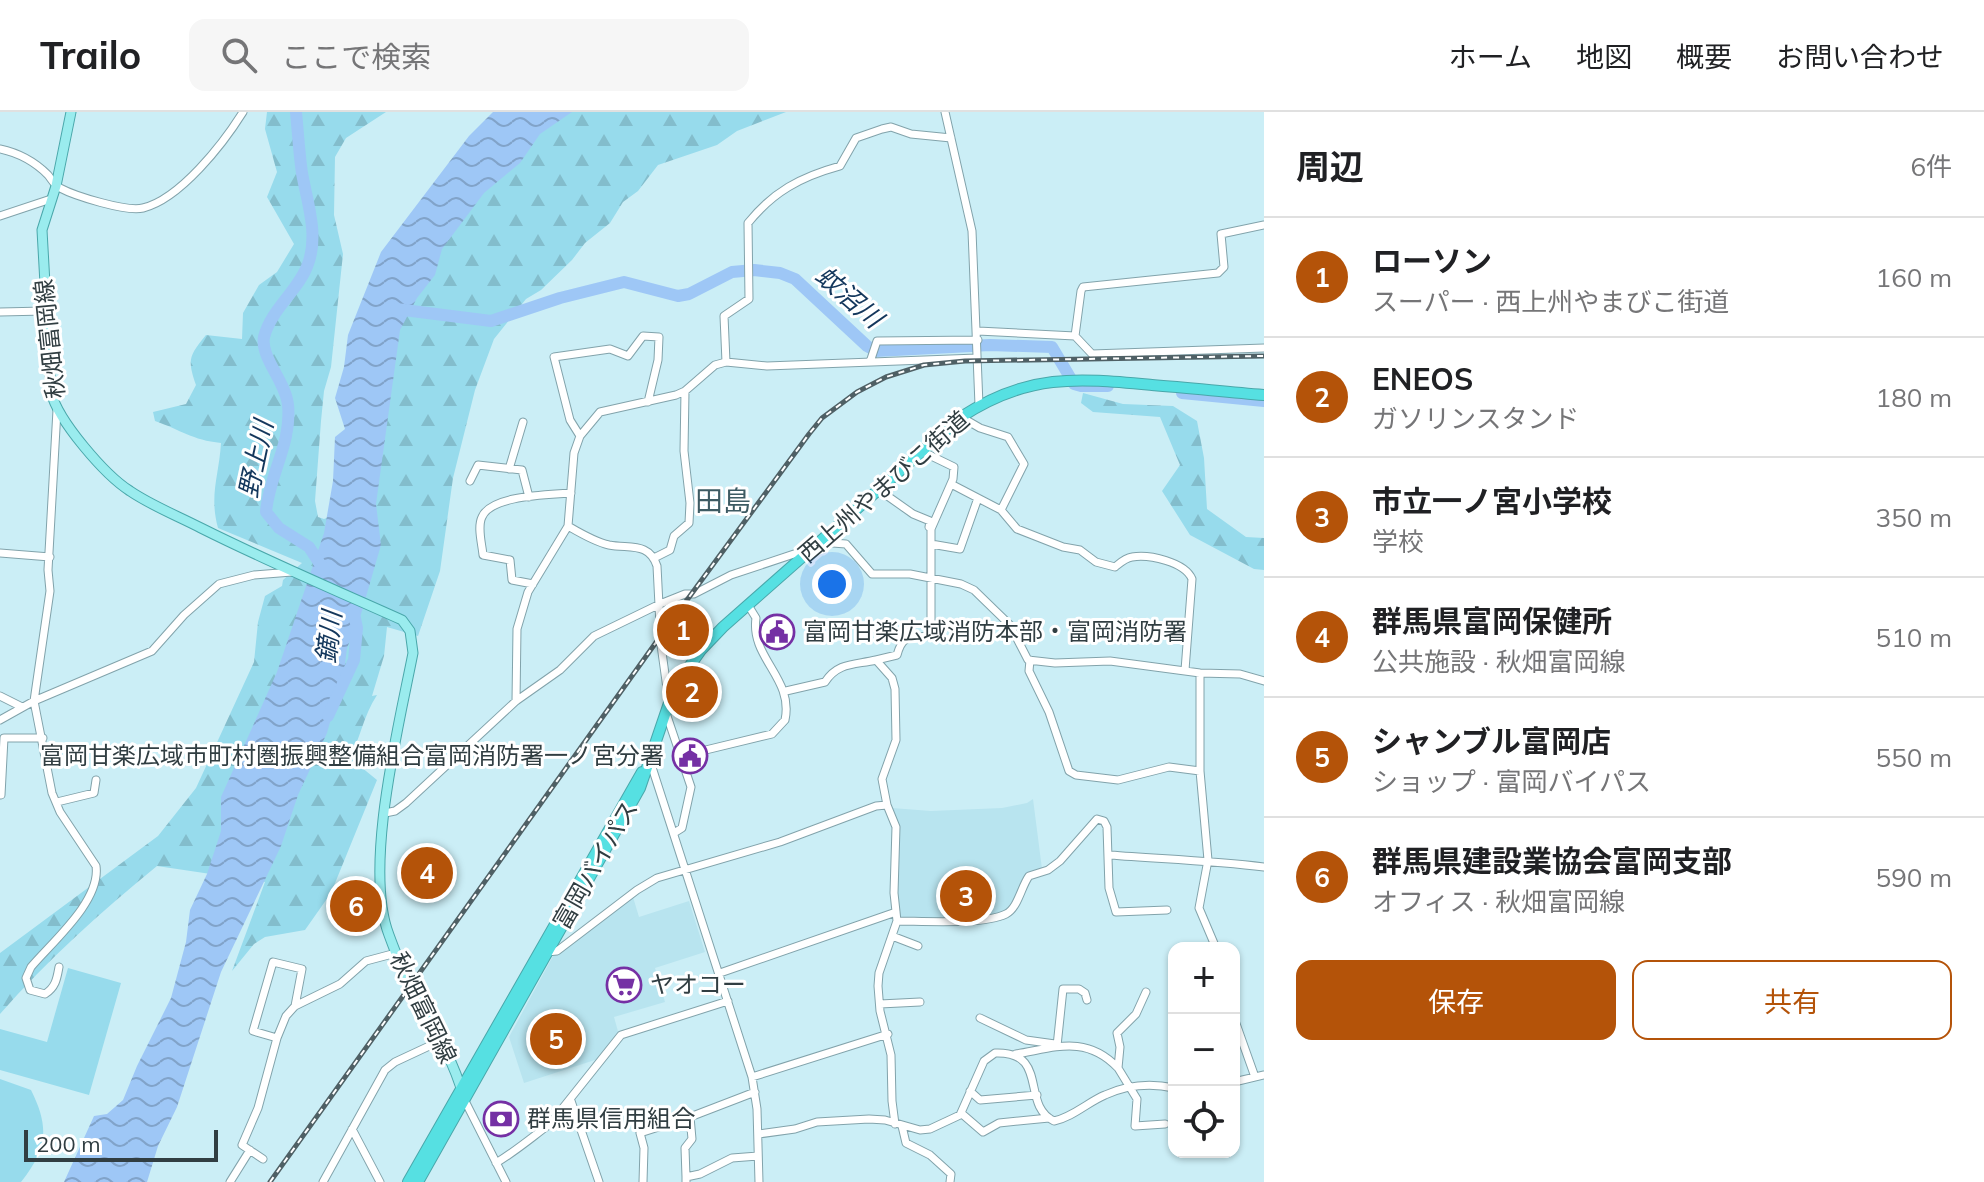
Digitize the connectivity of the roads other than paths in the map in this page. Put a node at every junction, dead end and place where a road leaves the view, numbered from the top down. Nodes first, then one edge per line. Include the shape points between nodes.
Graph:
1 (71, 112) edge
2 (243, 112) edge
3 (945, 112) edge
4 (951, 138) junction
5 (0, 149) edge
6 (56, 186) junction
7 (51, 199) junction
8 (0, 216) edge
9 (1264, 225) edge
10 (45, 311) junction
11 (0, 312) edge
12 (978, 336) junction
13 (1075, 336) junction
14 (1264, 348) edge
15 (977, 358) junction
16 (871, 360) junction
17 (726, 362) junction
18 (685, 391) junction
19 (1264, 395) edge
20 (648, 402) junction
21 (979, 405) junction
22 (57, 410) junction
23 (961, 417) junction
24 (523, 422) dead end
25 (580, 436) junction
26 (923, 452) junction
27 (509, 469) junction
28 (470, 481) dead end
29 (951, 484) junction
30 (879, 490) junction
31 (571, 493) junction
32 (529, 497) junction
33 (978, 498) junction
34 (1001, 510) junction
35 (568, 526) junction
36 (931, 532) junction
37 (931, 544) junction
38 (816, 545) junction
39 (0, 553) edge
40 (50, 557) junction
41 (654, 558) junction
42 (294, 571) junction
43 (932, 579) junction
44 (533, 584) junction
45 (660, 604) junction
46 (748, 605) junction
47 (876, 660) junction
48 (1030, 660) junction
49 (1185, 670) junction
50 (1200, 673) junction
51 (1264, 681) edge
52 (786, 691) junction
53 (0, 696) edge
54 (34, 701) junction
55 (516, 701) junction
56 (22, 707) junction
57 (667, 708) junction
58 (0, 720) edge
59 (43, 738) junction
60 (681, 756) junction
61 (650, 760) junction
62 (1200, 771) junction
63 (96, 780) dead end
64 (1, 795) edge
65 (57, 802) junction
66 (887, 805) junction
67 (385, 813) junction
68 (674, 833) junction
69 (1110, 855) junction
70 (1208, 860) junction
71 (1264, 867) edge
72 (686, 869) junction
73 (1167, 910) dead end
74 (896, 917) junction
75 (892, 936) junction
76 (1213, 942) edge
77 (918, 946) dead end
78 (547, 952) junction
79 (396, 953) junction
80 (59, 967) dead end
81 (720, 973) junction
82 (1146, 992) dead end
83 (1087, 1000) dead end
84 (728, 1001) junction
85 (920, 1002) dead end
86 (880, 1004) junction
87 (295, 1006) junction
88 (980, 1018) dead end
89 (1240, 1031) edge
90 (888, 1034) junction
91 (277, 1038) junction
92 (1026, 1040) junction
93 (440, 1041) junction
94 (1057, 1045) junction
95 (1039, 1049) junction
96 (1016, 1054) junction
97 (1118, 1068) junction
98 (1260, 1076) edge
99 (752, 1077) junction
100 (1240, 1081) edge
101 (1131, 1087) junction
102 (1168, 1087) edge
103 (970, 1091) junction
104 (755, 1092) junction
105 (463, 1093) junction
106 (1037, 1095) junction
107 (571, 1101) junction
108 (961, 1113) junction
109 (690, 1117) junction
110 (1049, 1118) junction
111 (1165, 1124) dead end
112 (899, 1125) junction
113 (352, 1129) junction
114 (759, 1134) junction
115 (250, 1150) junction
116 (758, 1156) junction
117 (263, 1159) dead end
118 (496, 1163) junction
119 (706, 1171) junction
120 (686, 1179) edge
121 (230, 1182) edge
122 (323, 1182) edge
123 (380, 1182) edge
124 (408, 1182) edge
125 (418, 1182) edge
126 (506, 1182) edge
127 (599, 1182) edge
128 (645, 1182) edge
129 (709, 1182) edge
130 (759, 1182) edge
131 (950, 1182) edge

1 - 6 main road, 秋畑富岡線
2 - 6 street via 179,188 153,204 134,209
3 - 4 street
4 - 12 street via 972,231
4 - 17 street via 891,127 863,135 852,142 840,166 769,198 748,223 749,299 724,316
5 - 6 street via 36,164
6 - 7 main road, 秋畑富岡線
7 - 8 street
7 - 10 main road, 秋畑富岡線 via 42,230
9 - 13 street via 1221,234 1224,267 1218,273 1083,287
10 - 11 street
10 - 22 main road, 秋畑富岡線
12 - 13 street
12 - 15 street
12 - 16 street via 877,341
13 - 14 street via 1092,354
15 - 16 street
15 - 21 street
16 - 17 street via 767,366
17 - 18 street
18 - 20 street
18 - 41 street via 689,523 674,536 670,550
19 - 21 highway, 西上州やまびこ街道 via 1064,379 1036,383
20 - 25 street via 600,412
20 - 25 street via 659,337 643,336 628,356 610,349 554,357 570,420
21 - 23 highway, 西上州やまびこ街道
22 - 40 street
22 - 42 main road, 秋畑富岡線 via 130,491
23 - 26 highway, 西上州やまびこ街道
23 - 34 street via 1008,437 1024,464
24 - 27 street
25 - 31 street
26 - 29 street via 954,467
26 - 30 highway, 西上州やまびこ街道
27 - 28 street via 478,465
27 - 32 street via 522,470
29 - 33 street
29 - 36 street
30 - 36 street via 930,521
30 - 38 highway, 西上州やまびこ街道
31 - 32 street
31 - 35 street
32 - 44 street via 494,503 480,524 483,555 510,560 512,580
33 - 34 street
33 - 37 street via 960,549
34 - 49 street via 1017,529 1080,550 1109,567 1135,556 1167,562 1191,574
35 - 41 street via 607,545 643,548
35 - 44 street
36 - 37 street
37 - 43 street
38 - 43 street via 846,544 872,574
38 - 45 street
38 - 46 highway, 西上州やまびこ街道
39 - 40 street
40 - 54 street
41 - 45 street
42 - 54 street via 219,584 152,651
42 - 67 main road, 秋畑富岡線 via 402,620 413,642
43 - 47 street via 931,636 905,638 897,655
43 - 48 street via 974,590 1010,625
44 - 55 street via 517,629
45 - 55 street via 594,636 560,670
45 - 57 street
46 - 52 street via 765,660
46 - 57 highway, 西上州やまびこ街道 via 701,650
47 - 52 street via 841,666 825,682
47 - 66 street via 895,689 896,740 882,779
48 - 49 street via 1110,661
48 - 62 street via 1029,671 1069,771 1118,780 1169,767
49 - 50 street
50 - 51 street
50 - 62 street
52 - 60 street via 785,720 772,734
53 - 56 street
54 - 56 street
54 - 59 street
55 - 67 street via 406,803
56 - 58 street
57 - 60 street
57 - 61 highway, 西上州やまびこ街道
59 - 64 street via 4,738
59 - 65 street
60 - 68 street via 691,787 682,828
61 - 68 street
61 - 78 highway, 富岡バイパス via 640,788
61 - 105 highway, 富岡バイパス
62 - 70 street
63 - 65 street via 94,793
65 - 80 street via 97,875 90,899 31,967 26,978 30,990 51,990
66 - 72 street
66 - 74 street via 896,827
67 - 79 main road, 秋畑富岡線 via 379,887
68 - 72 street
69 - 70 street
69 - 73 street via 1109,888 1116,912
69 - 74 street via 1106,824 1096,819 1060,861 1029,876 1005,914 975,920
70 - 71 street
70 - 76 street via 1199,908
72 - 78 street via 657,878 557,951
72 - 81 street
74 - 75 street
74 - 81 street
75 - 77 street
75 - 86 street via 879,973
78 - 105 highway, 富岡バイパス
79 - 87 street via 366,961 340,984
79 - 93 main road, 秋畑富岡線
81 - 84 street
82 - 97 street via 1136,1014 1117,1033
83 - 94 street via 1079,989 1063,989
84 - 99 street
84 - 107 street via 621,1035
85 - 86 street
86 - 90 street
87 - 91 street
87 - 91 street via 302,969 273,962 253,1031
88 - 92 street
89 - 98 street
90 - 99 street
90 - 112 street
91 - 115 street via 242,1145
92 - 94 street
92 - 95 street
93 - 105 main road, 秋畑富岡線
93 - 113 street via 385,1070
94 - 95 street
94 - 97 street via 1077,1045
95 - 96 street
96 - 103 street via 989,1056
96 - 106 street via 1026,1064
97 - 101 street
98 - 100 street
99 - 104 street
101 - 102 street
101 - 110 street via 1106,1094 1065,1118
101 - 111 street via 1137,1099 1135,1126
103 - 106 street via 980,1100
103 - 108 street
104 - 109 street
104 - 114 street
105 - 118 street
105 - 124 highway, 富岡バイパス
105 - 125 highway, 富岡バイパス
106 - 110 street
107 - 118 street via 523,1148
107 - 127 street
108 - 110 street via 983,1132 999,1123
108 - 112 street via 930,1129
109 - 120 street
109 - 128 street via 640,1133
112 - 114 street via 869,1119 817,1122
112 - 131 street via 906,1143 930,1155 951,1174
113 - 122 street
113 - 123 street
114 - 116 street
115 - 117 street
115 - 121 street
116 - 119 street via 732,1158
116 - 130 street
118 - 126 street
119 - 120 street
119 - 129 street

